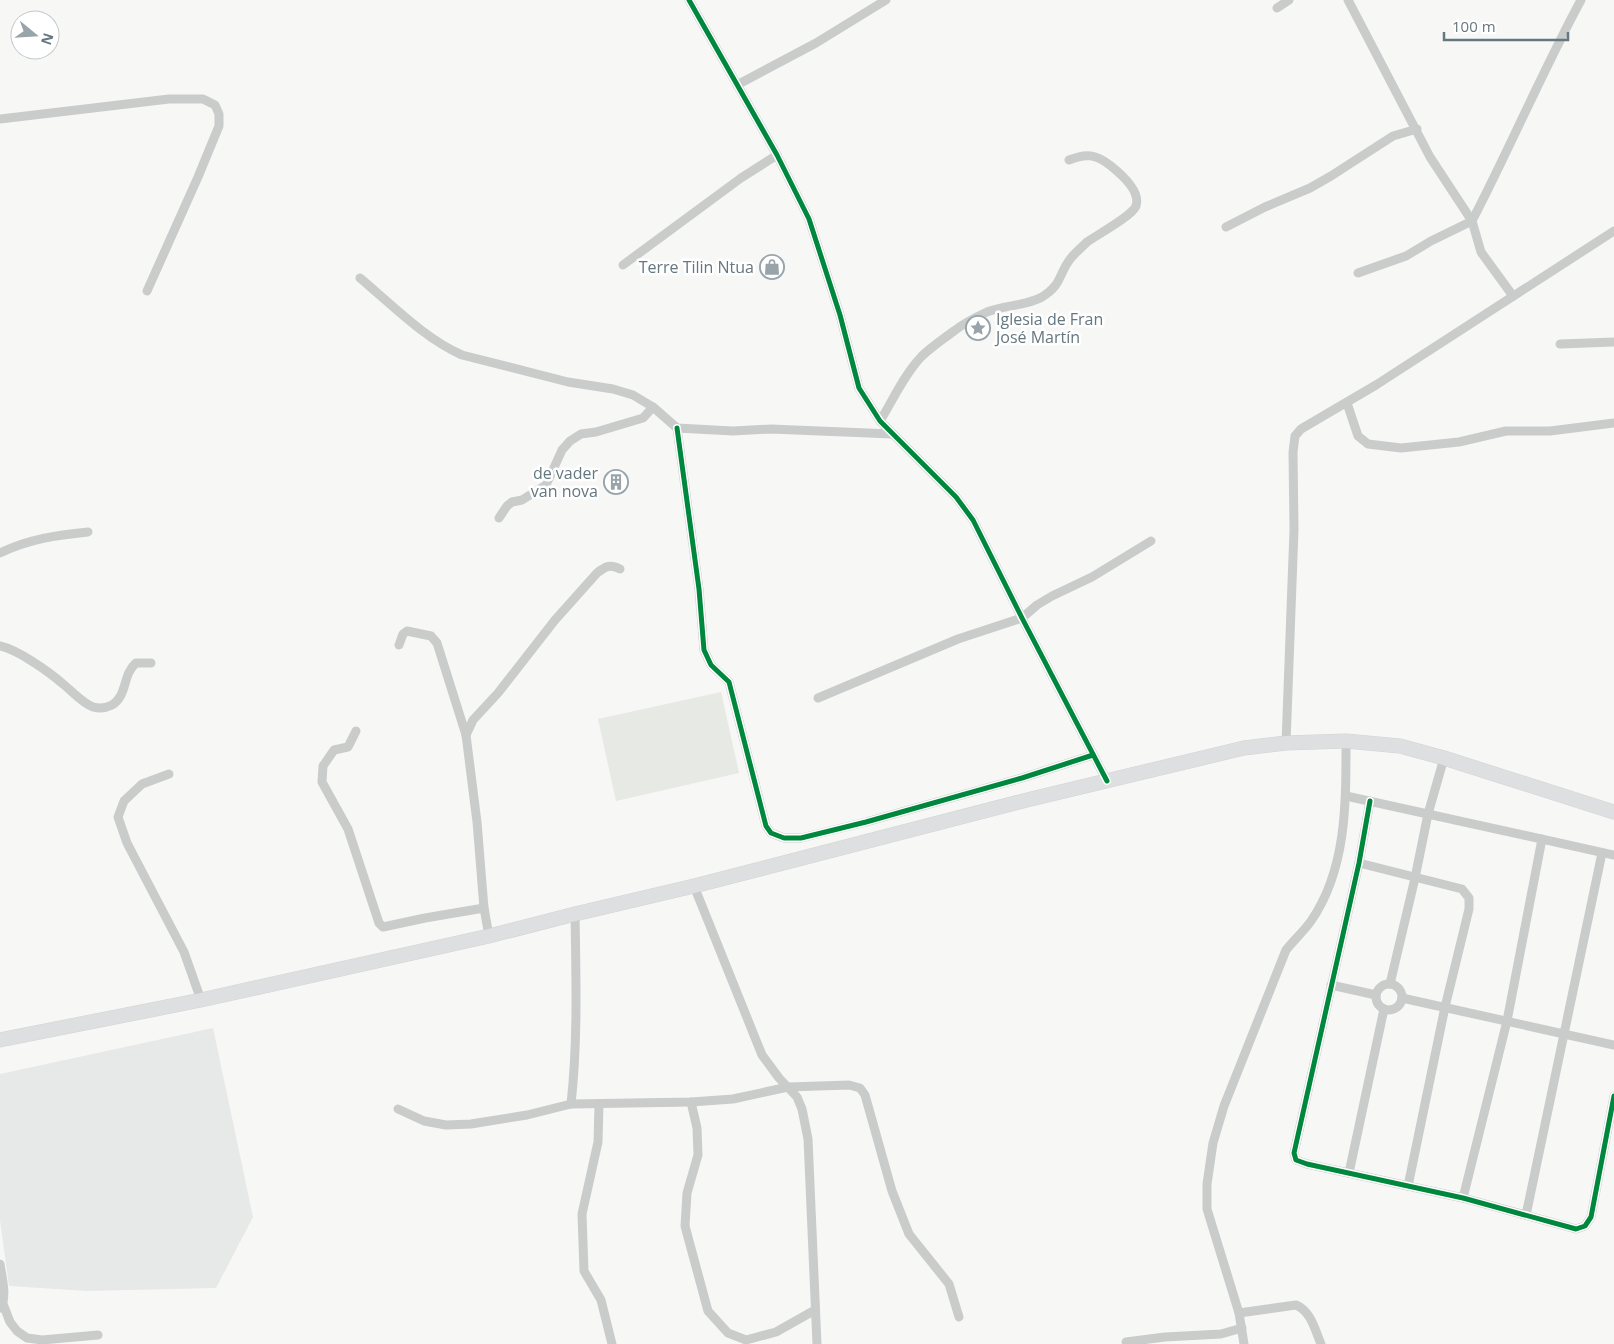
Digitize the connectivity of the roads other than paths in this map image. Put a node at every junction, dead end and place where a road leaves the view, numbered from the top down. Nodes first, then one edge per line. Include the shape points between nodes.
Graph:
1 (689, 0) edge
2 (886, 0) edge
3 (1290, 0) edge
4 (1348, 0) edge
5 (1581, 0) edge
6 (1277, 8) dead end
7 (737, 84) junction
8 (0, 119) edge
9 (1417, 129) junction
10 (777, 155) junction
11 (1069, 160) dead end
12 (1472, 221) junction
13 (1226, 227) dead end
14 (1614, 231) edge
15 (623, 265) dead end
16 (1358, 273) dead end
17 (360, 278) dead end
18 (147, 291) dead end
19 (1513, 296) junction
20 (1614, 342) edge
21 (1560, 344) dead end
22 (1347, 403) junction
23 (653, 407) junction
24 (880, 421) junction
25 (1614, 423) edge
26 (676, 428) junction
27 (892, 434) junction
28 (499, 518) dead end
29 (88, 532) dead end
30 (1150, 541) dead end
31 (0, 553) edge
32 (620, 569) dead end
33 (1022, 618) junction
34 (400, 645) dead end
35 (0, 646) edge
36 (151, 663) dead end
37 (818, 698) dead end
38 (356, 731) dead end
39 (466, 735) junction
40 (1346, 741) junction
41 (1286, 743) junction
42 (1093, 755) junction
43 (1444, 758) junction
44 (169, 774) dead end
45 (1107, 781) junction
46 (1346, 796) junction
47 (1370, 801) junction
48 (1614, 812) edge
49 (1428, 814) junction
50 (1542, 839) junction
51 (1602, 853) junction
52 (1614, 855) edge
53 (1359, 863) junction
54 (1415, 878) junction
55 (694, 886) junction
56 (484, 908) junction
57 (575, 914) junction
58 (489, 936) junction
59 (1390, 984) junction
60 (1331, 985) junction
61 (1376, 995) junction
62 (1402, 998) junction
63 (201, 1000) junction
64 (1445, 1007) junction
65 (1384, 1009) junction
66 (1506, 1021) junction
67 (1564, 1034) junction
68 (0, 1040) edge
69 (1614, 1045) edge
70 (788, 1087) junction
71 (1614, 1096) edge
72 (691, 1102) junction
73 (571, 1104) junction
74 (599, 1104) junction
75 (398, 1109) dead end
76 (1349, 1173) junction
77 (1408, 1186) junction
78 (1463, 1198) junction
79 (1526, 1215) junction
80 (0, 1264) edge
81 (2, 1307) edge
82 (815, 1310) junction
83 (1239, 1313) junction
84 (959, 1317) dead end
85 (1242, 1328) junction
86 (98, 1334) dead end
87 (1126, 1342) dead end
88 (612, 1344) edge
89 (817, 1344) edge
90 (1244, 1344) edge
91 (1321, 1344) edge

1 - 7 street
2 - 7 street via 816,43
3 - 6 street
4 - 9 street
5 - 12 street
7 - 10 street
8 - 18 street via 169,99 203,100 215,105 219,126
9 - 12 street via 1430,156
9 - 13 street via 1392,136 1310,188
10 - 15 street
10 - 24 street via 809,219 859,388
11 - 24 street via 1082,155 1108,164 1130,185 1136,206 1130,214 1086,243 1070,259 1058,284 1040,298 987,312 955,330 922,356
12 - 16 street via 1406,256
12 - 19 street via 1482,252
14 - 19 street
17 - 23 street via 446,348 568,382 613,389
19 - 22 street
20 - 21 street
22 - 25 street via 1358,436 1368,444 1401,448 1459,442 1506,432 1550,431
22 - 41 street via 1294,436
23 - 26 street
23 - 28 street via 643,418 582,434 570,441 562,450 546,485 522,500 512,502
24 - 27 street
26 - 27 street
26 - 42 street via 699,589 704,650 711,665 730,682 766,826 771,833 784,838 801,838 1022,778
27 - 33 street via 956,497 973,520
29 - 31 street via 20,543
30 - 33 street via 1092,577 1052,596
32 - 39 street via 605,566 597,573 473,720
33 - 37 street via 958,639
33 - 42 street
34 - 39 street via 406,631 431,636 438,643
35 - 36 street via 18,653 80,699 98,708 119,699 129,669 136,663
38 - 56 street via 348,747 334,750 323,766 322,782 348,829 379,924 383,927
39 - 56 street
40 - 41 main road
40 - 43 main road via 1400,746
40 - 46 street
41 - 45 main road via 1244,748
42 - 45 street
43 - 48 main road
43 - 49 street
44 - 63 street via 142,784 124,801 118,817 126,843 184,952
45 - 55 main road
46 - 47 street
46 - 83 street via 1337,861 1326,894 1311,922 1286,950 1224,1106 1213,1143 1207,1209
47 - 49 street
47 - 53 street
49 - 50 street
49 - 54 street
50 - 51 street
50 - 66 street
51 - 52 street
51 - 67 street
53 - 54 street
53 - 60 street
54 - 59 street
54 - 64 street via 1462,890 1469,898
55 - 57 main road
55 - 70 street via 762,1055
56 - 58 street
57 - 58 main road
57 - 73 street via 576,1000
58 - 63 main road
59 - 61 street via 1379,988
59 - 62 street via 1400,990
60 - 61 street
60 - 76 street via 1294,1153 1300,1162
61 - 65 street
62 - 64 street
62 - 65 street via 1395,1008
63 - 68 main road
64 - 66 street
64 - 77 street
65 - 76 street
66 - 67 street
66 - 78 street
67 - 69 street
67 - 79 street
70 - 72 street via 733,1100
70 - 82 street via 797,1097 808,1139
70 - 84 street via 849,1085 860,1088 865,1095 892,1191 909,1234 949,1284
71 - 79 street via 1591,1217 1585,1226 1576,1229
72 - 74 street
72 - 82 street via 697,1128 698,1155 687,1193 685,1226 708,1311 728,1333 746,1340 776,1332
73 - 74 street
73 - 75 street via 527,1115 446,1125 424,1121
74 - 88 street via 598,1142 582,1214 584,1271 601,1300
76 - 77 street
77 - 78 street
78 - 79 street
80 - 81 street via 4,1292
81 - 86 street via 17,1331 27,1338 42,1340
82 - 89 street
83 - 85 street
83 - 91 street via 1296,1305 1304,1308
85 - 87 street via 1221,1334
85 - 90 street

